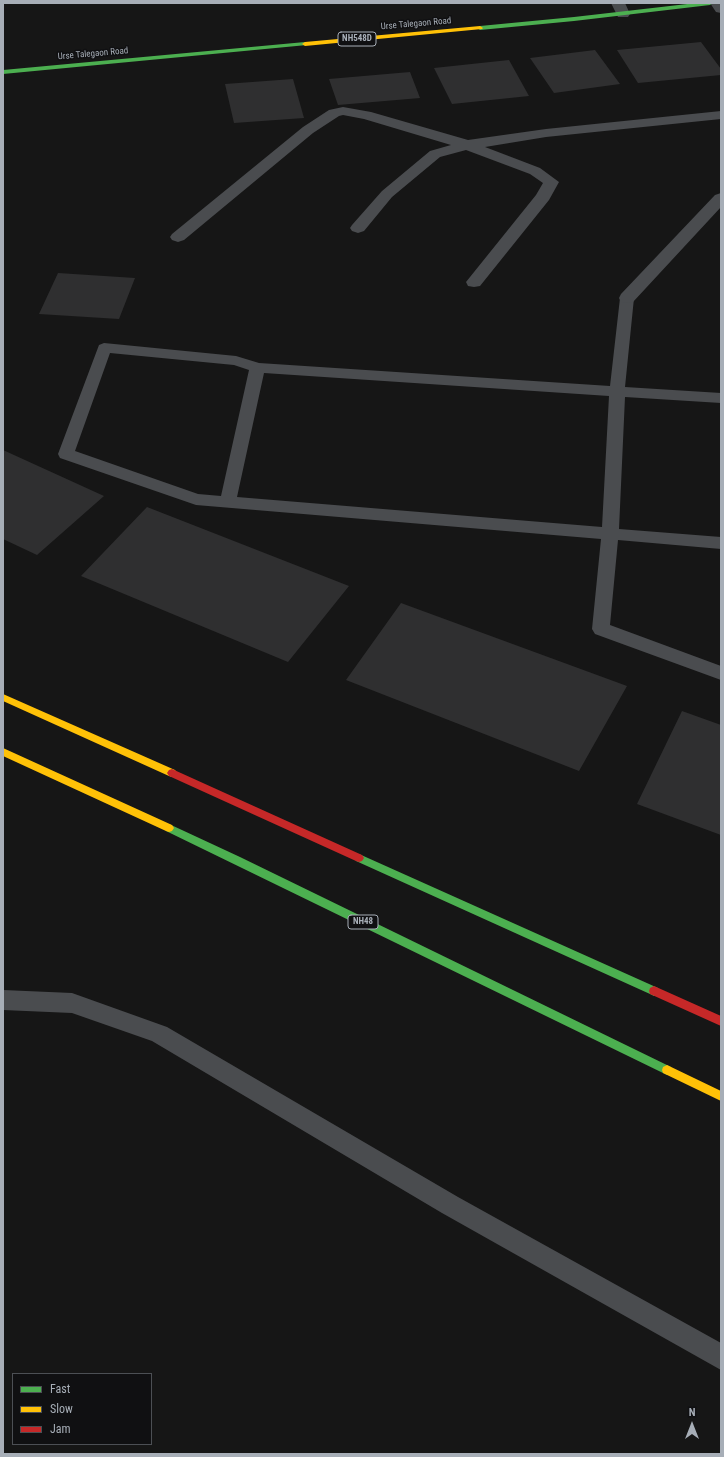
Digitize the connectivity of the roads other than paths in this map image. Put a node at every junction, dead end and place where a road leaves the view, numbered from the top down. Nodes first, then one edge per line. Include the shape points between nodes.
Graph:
1 (710, 3) edge
2 (717, 3) edge
3 (621, 8) edge
4 (721, 9) edge
5 (3, 72) edge
6 (721, 116) edge
7 (467, 145) junction
8 (721, 198) edge
9 (358, 228) dead end
10 (178, 237) dead end
11 (474, 282) dead end
12 (627, 298) joint
13 (257, 368) junction
14 (617, 392) junction
15 (721, 398) edge
16 (228, 501) junction
17 (610, 534) junction
18 (721, 543) edge
19 (721, 673) edge
20 (3, 697) edge
21 (3, 752) edge
22 (3, 1000) edge
23 (721, 1021) edge
24 (721, 1096) edge
25 (721, 1357) edge

1 - 3 highway, Urse Talegaon Road / NH548D
2 - 4 street
3 - 5 highway, Urse Talegaon Road / NH548D
6 - 7 street via 546,133
7 - 9 street via 435,154 387,194
7 - 10 street via 366,115 342,111 334,113 308,130
7 - 11 street via 535,171 551,182 543,196
8 - 12 street
12 - 14 lane
13 - 14 lane
13 - 16 lane
13 - 16 lane via 236,361 104,348 66,454 196,499
14 - 15 lane
14 - 17 lane
16 - 17 lane
17 - 18 lane
17 - 19 lane via 601,629
20 - 23 highway
21 - 24 highway, NH48 via 244,864
22 - 25 lane via 72,1003 159,1034 450,1206

